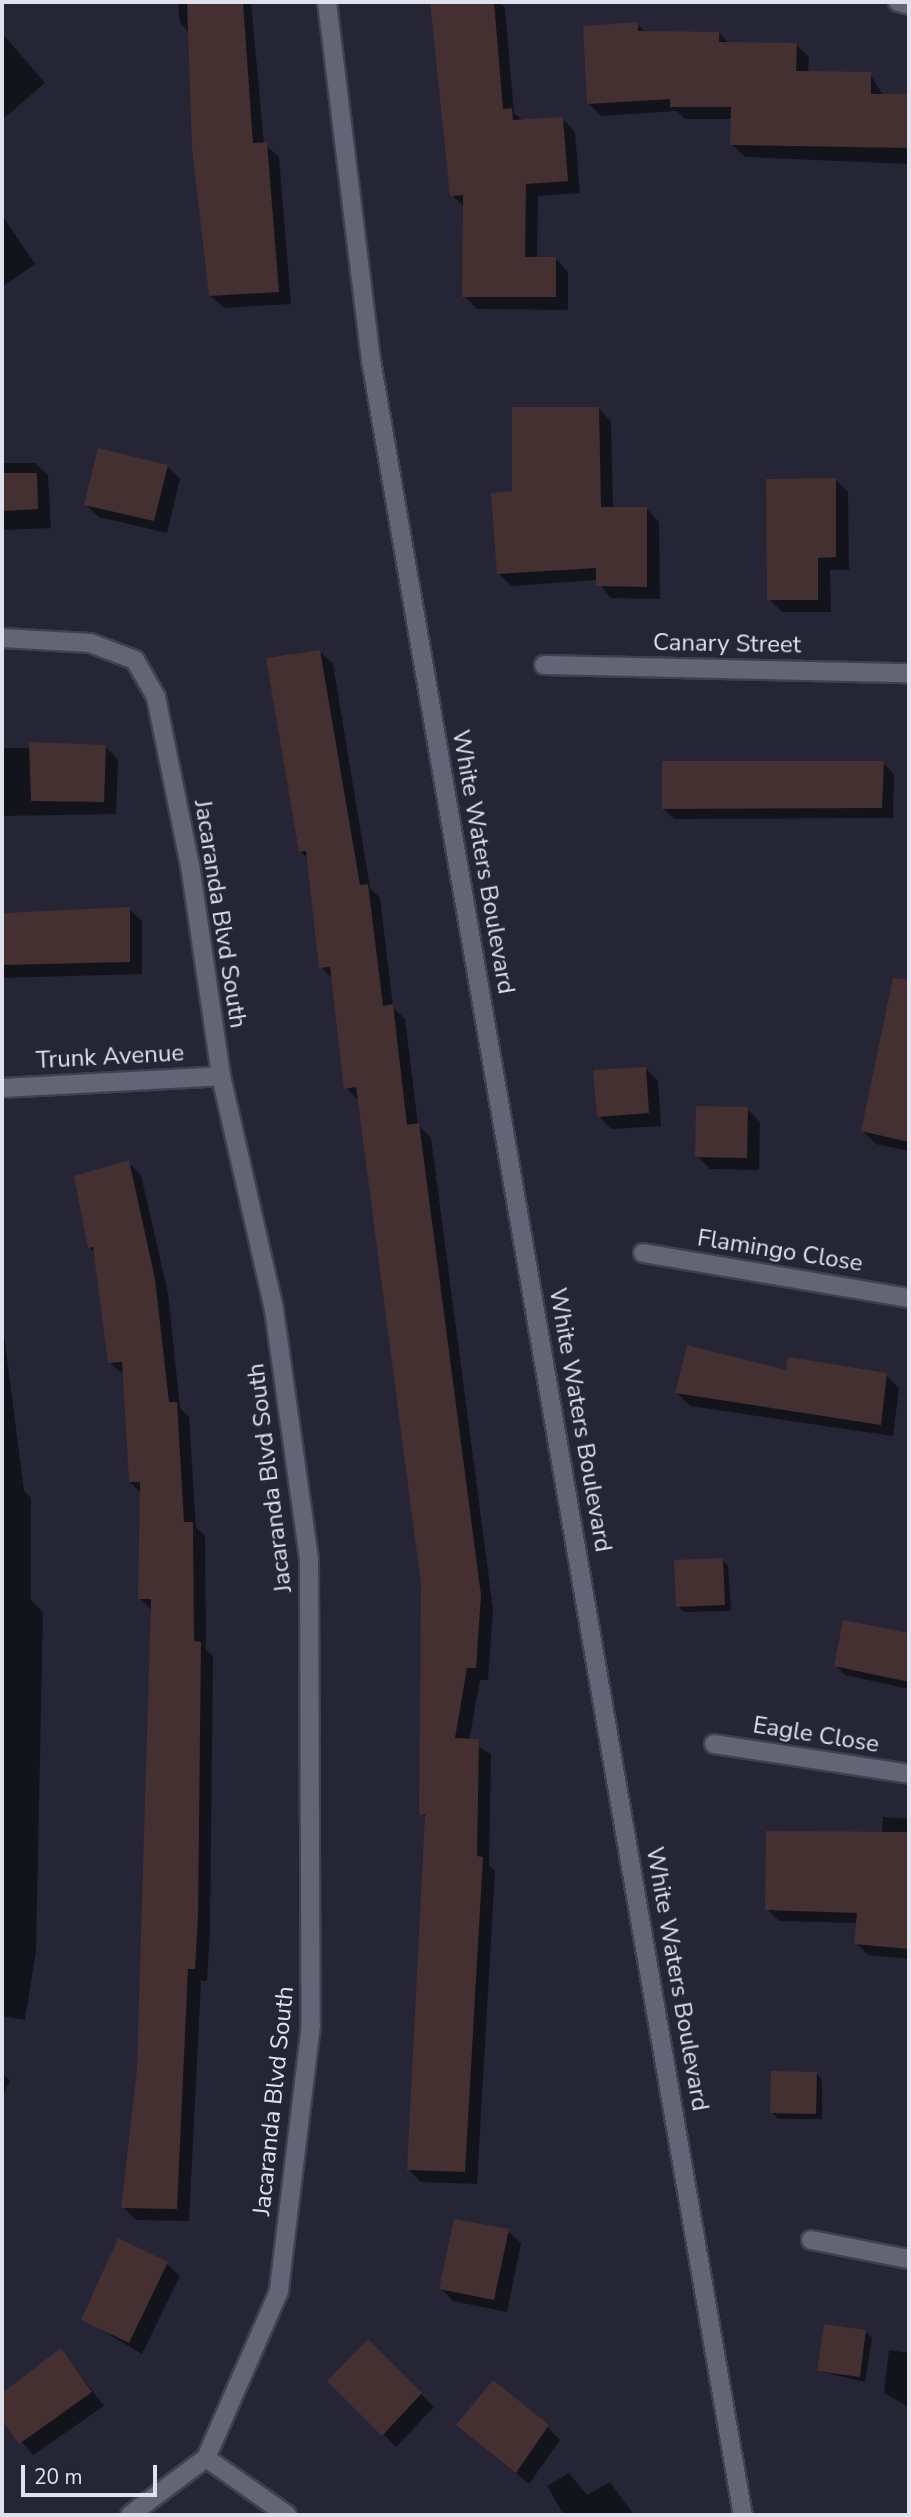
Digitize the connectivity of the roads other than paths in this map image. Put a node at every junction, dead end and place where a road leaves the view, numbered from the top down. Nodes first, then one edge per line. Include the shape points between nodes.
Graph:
1 (327, 2) edge
2 (898, 2) edge
3 (909, 5) edge
4 (2, 638) edge
5 (544, 664) dead end
6 (909, 673) edge
7 (221, 1076) junction
8 (2, 1088) edge
9 (643, 1253) dead end
10 (909, 1298) edge
11 (714, 1744) dead end
12 (909, 1774) edge
13 (811, 2240) dead end
14 (909, 2259) edge
15 (206, 2458) junction
16 (130, 2515) edge
17 (287, 2515) edge
18 (743, 2515) edge

1 - 18 street, White Waters Boulevard via 366,334
2 - 3 street
4 - 7 street, Jacaranda Blvd South via 90,643 135,660 156,697 190,865
5 - 6 street, Canary Street
7 - 8 street, Trunk Avenue
7 - 15 street, Jacaranda Blvd South via 274,1310 309,1559 311,2012 279,2291
9 - 10 street, Flamingo Close
11 - 12 street, Eagle Close
13 - 14 street
15 - 16 street, Jacaranda Blvd South
15 - 17 street

